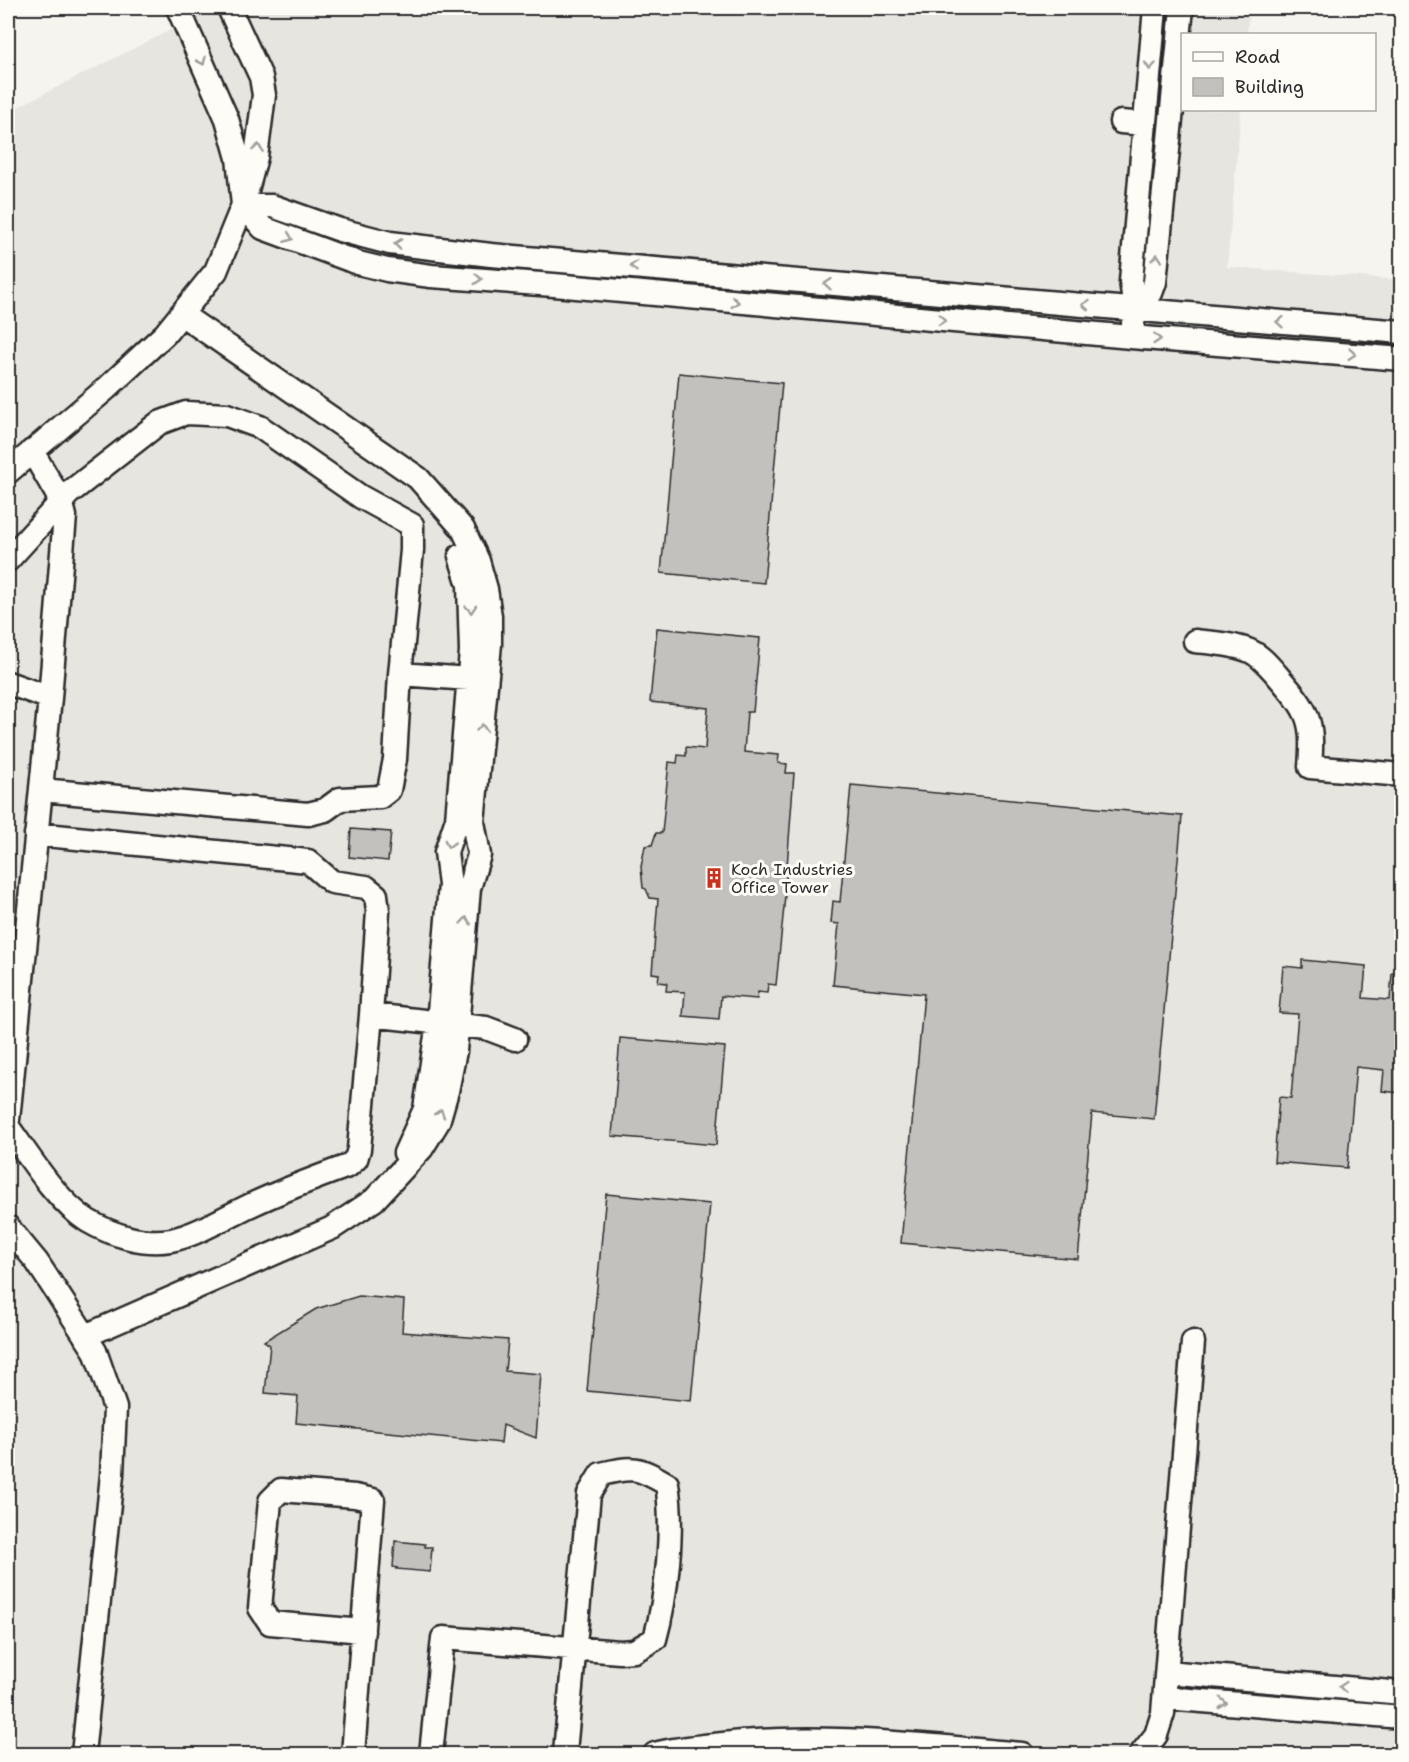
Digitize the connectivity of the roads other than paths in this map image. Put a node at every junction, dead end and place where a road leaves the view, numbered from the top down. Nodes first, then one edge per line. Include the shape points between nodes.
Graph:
1 (178, 8) edge
2 (229, 8) edge
3 (1155, 8) edge
4 (1182, 8) edge
5 (1120, 122) dead end
6 (1145, 124) junction
7 (243, 205) junction
8 (698, 272) junction
9 (696, 298) junction
10 (1135, 309) junction
11 (181, 314) junction
12 (1401, 332) edge
13 (1131, 337) junction
14 (1401, 359) edge
15 (32, 451) junction
16 (8, 472) edge
17 (431, 495) junction
18 (61, 501) junction
19 (8, 560) edge
20 (1195, 641) dead end
21 (400, 674) junction
22 (469, 679) junction
23 (8, 683) edge
24 (50, 698) junction
25 (1401, 775) edge
26 (40, 790) junction
27 (465, 819) junction
28 (36, 834) junction
29 (459, 886) junction
30 (17, 933) edge
31 (371, 1015) junction
32 (448, 1024) junction
33 (515, 1039) dead end
34 (8, 1120) edge
35 (8, 1127) edge
36 (8, 1227) edge
37 (85, 1336) junction
38 (1193, 1342) dead end
39 (363, 1631) junction
40 (576, 1649) junction
41 (1167, 1672) junction
42 (1401, 1693) edge
43 (1165, 1698) junction
44 (1401, 1717) edge
45 (83, 1755) edge
46 (353, 1755) edge
47 (431, 1755) edge
48 (565, 1755) edge
49 (655, 1755) edge
50 (1022, 1755) edge
51 (1141, 1755) edge

1 -> 7 lane via 227,119 238,158
7 -> 2 lane via 256,157 264,95 261,77
3 -> 6 lane
10 -> 4 lane via 1151,293 1155,282
5 - 6 lane
6 - 10 lane via 1131,281
8 -> 7 lane via 390,243 272,206
7 -> 9 lane via 263,228 387,270
7 - 11 lane via 216,271
8 - 9 lane
10 -> 8 lane
9 -> 13 lane
12 -> 10 lane
10 - 13 lane
11 - 15 lane via 107,388
11 - 17 lane via 418,478
13 -> 14 lane
15 - 16 lane
15 - 18 lane
17 -> 22 lane via 469,585
27 -> 17 lane via 490,644 490,616 486,589 463,530
18 - 19 lane
18 - 21 lane via 159,423 186,413 227,415 260,427 361,497 412,525
18 - 24 lane via 65,516
20 - 25 lane via 1241,648 1265,662 1303,706 1312,741 1310,767
21 - 22 lane
21 - 26 lane via 390,790 380,797 340,799 325,810 308,814
22 - 27 lane
23 - 24 lane
24 - 26 lane
26 - 28 lane
27 -> 29 lane via 446,852
27 - 29 lane via 479,855
28 - 30 lane
28 - 31 lane via 308,861 332,882 366,887 376,895 378,911
29 - 32 lane
30 - 34 lane
31 - 32 lane
31 - 35 lane via 356,1159 348,1166 280,1191 171,1240 121,1236 87,1220 58,1194
32 - 33 lane via 486,1028
32 - 37 lane via 425,1109 395,1177 374,1200 332,1228
36 - 37 lane via 37,1262
37 - 45 lane via 95,1351 115,1408 112,1475
38 - 41 lane
39 - 39 lane via 374,1500 281,1490 270,1501 260,1608 270,1623
39 - 46 lane
40 - 40 lane via 590,1494 601,1474 622,1469 644,1470 667,1484 671,1508 663,1611 655,1639 634,1651
40 - 47 lane via 443,1638
40 - 48 lane
42 -> 41 lane
41 - 43 lane
43 -> 44 lane
43 - 51 lane via 1156,1735
49 - 50 lane via 743,1741 793,1739

